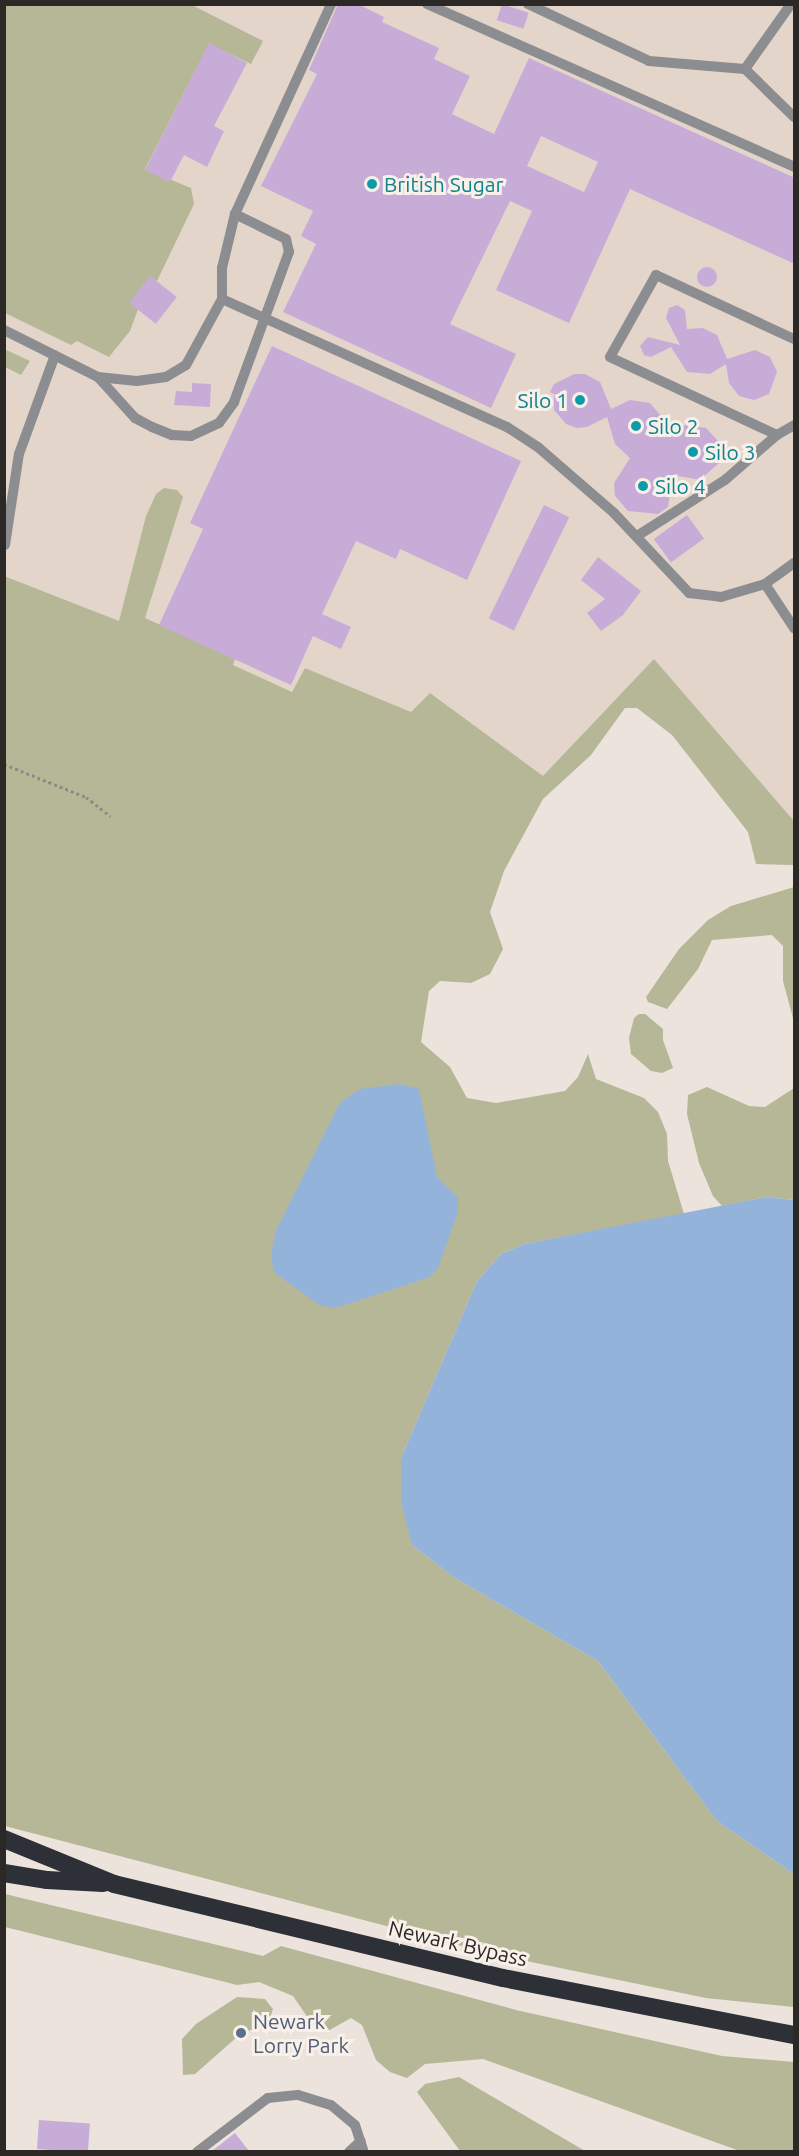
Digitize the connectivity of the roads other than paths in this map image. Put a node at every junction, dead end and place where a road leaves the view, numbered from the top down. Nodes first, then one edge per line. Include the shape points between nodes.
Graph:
1 (331, 4) edge
2 (427, 4) edge
3 (528, 4) edge
4 (791, 4) edge
5 (745, 69) junction
6 (795, 117) edge
7 (795, 167) edge
8 (235, 214) junction
9 (222, 299) junction
10 (263, 317) junction
11 (4, 330) edge
12 (795, 339) edge
13 (55, 355) junction
14 (98, 377) junction
15 (795, 424) edge
16 (777, 435) junction
17 (637, 536) junction
18 (5, 544) edge
19 (795, 563) edge
20 (765, 584) junction
21 (795, 628) edge
22 (4, 1839) edge
23 (4, 1873) edge
24 (114, 1884) junction
25 (795, 2035) edge
26 (362, 2146) edge
27 (197, 2151) edge
28 (350, 2151) edge

1 - 8 lane
2 - 7 lane
3 - 5 lane via 649,61
4 - 5 lane
5 - 6 lane
8 - 9 lane via 222,268
8 - 10 lane via 286,239 290,252
9 - 10 lane
9 - 14 lane via 186,365 166,377 146,380
10 - 14 lane via 234,402 219,423 207,431 191,436 172,435 152,428 135,418
10 - 17 lane via 507,427 539,448
11 - 13 lane
12 - 16 lane via 656,275 610,357
13 - 14 lane
13 - 18 lane via 19,454
15 - 16 lane
16 - 17 lane via 725,480
17 - 20 lane via 689,593 721,597
19 - 20 lane
20 - 21 lane
22 - 24 highway, Newark Bypass
23 - 24 highway, Newark Bypass
24 - 25 highway, Newark Bypass via 503,1978
26 - 27 lane via 355,2125 332,2105 298,2095 268,2098
26 - 28 lane

